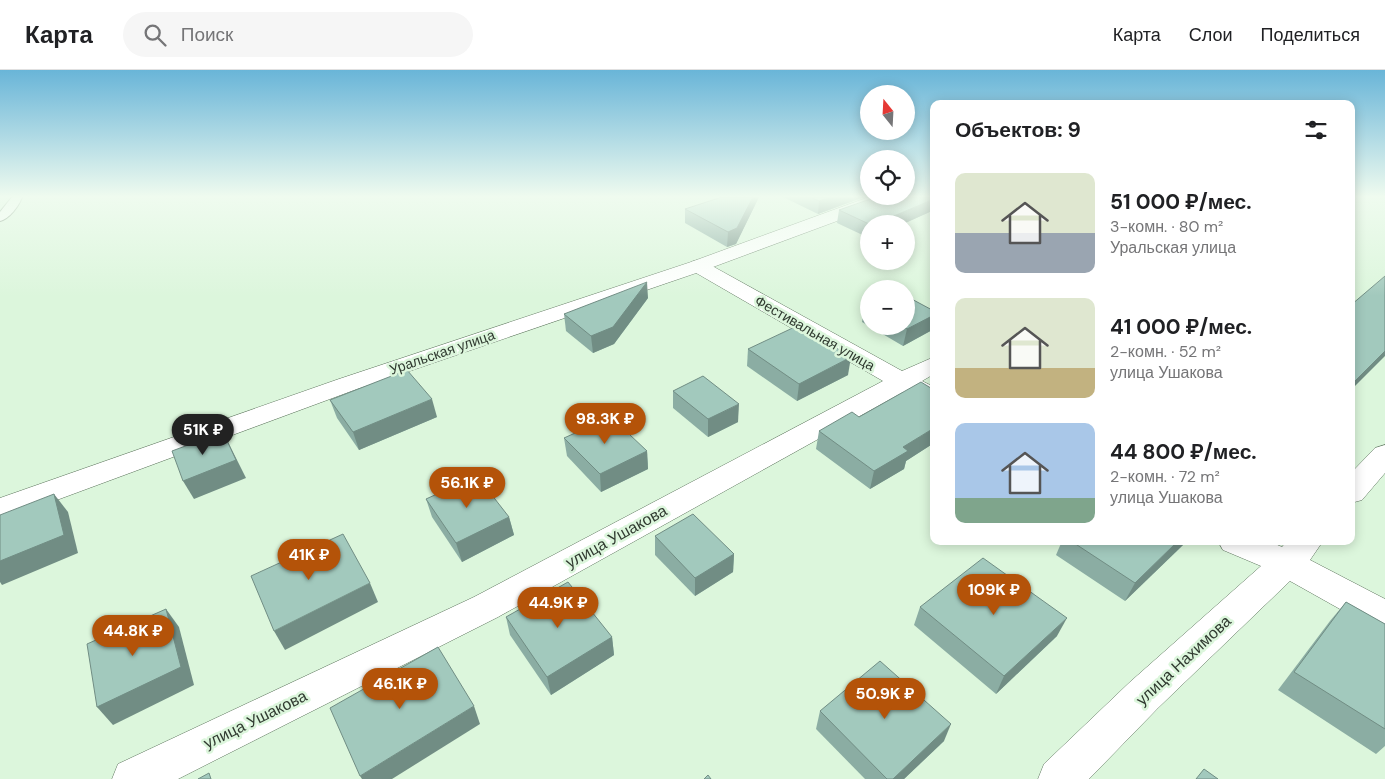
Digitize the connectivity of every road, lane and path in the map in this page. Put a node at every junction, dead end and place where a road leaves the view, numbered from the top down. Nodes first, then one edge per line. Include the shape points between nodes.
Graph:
1 (795, 230) edge
2 (698, 266) junction
3 (930, 366) edge
4 (901, 381) junction
5 (930, 395) edge
6 (1385, 454) edge
7 (1355, 488) edge
8 (0, 510) edge
9 (1257, 545) edge
10 (1297, 552) edge
11 (1385, 616) edge
12 (133, 779) edge
13 (1059, 779) edge

1 - 2 street, Уральская улица
2 - 4 street, Фестивальная улица
2 - 8 street, Уральская улица via 348,384
3 - 4 street, улица Ушакова
4 - 5 street, Фестивальная улица
4 - 12 street, улица Ушакова via 486,607
6 - 7 street
9 - 10 street
10 - 11 street
10 - 13 street, улица Нахимова

